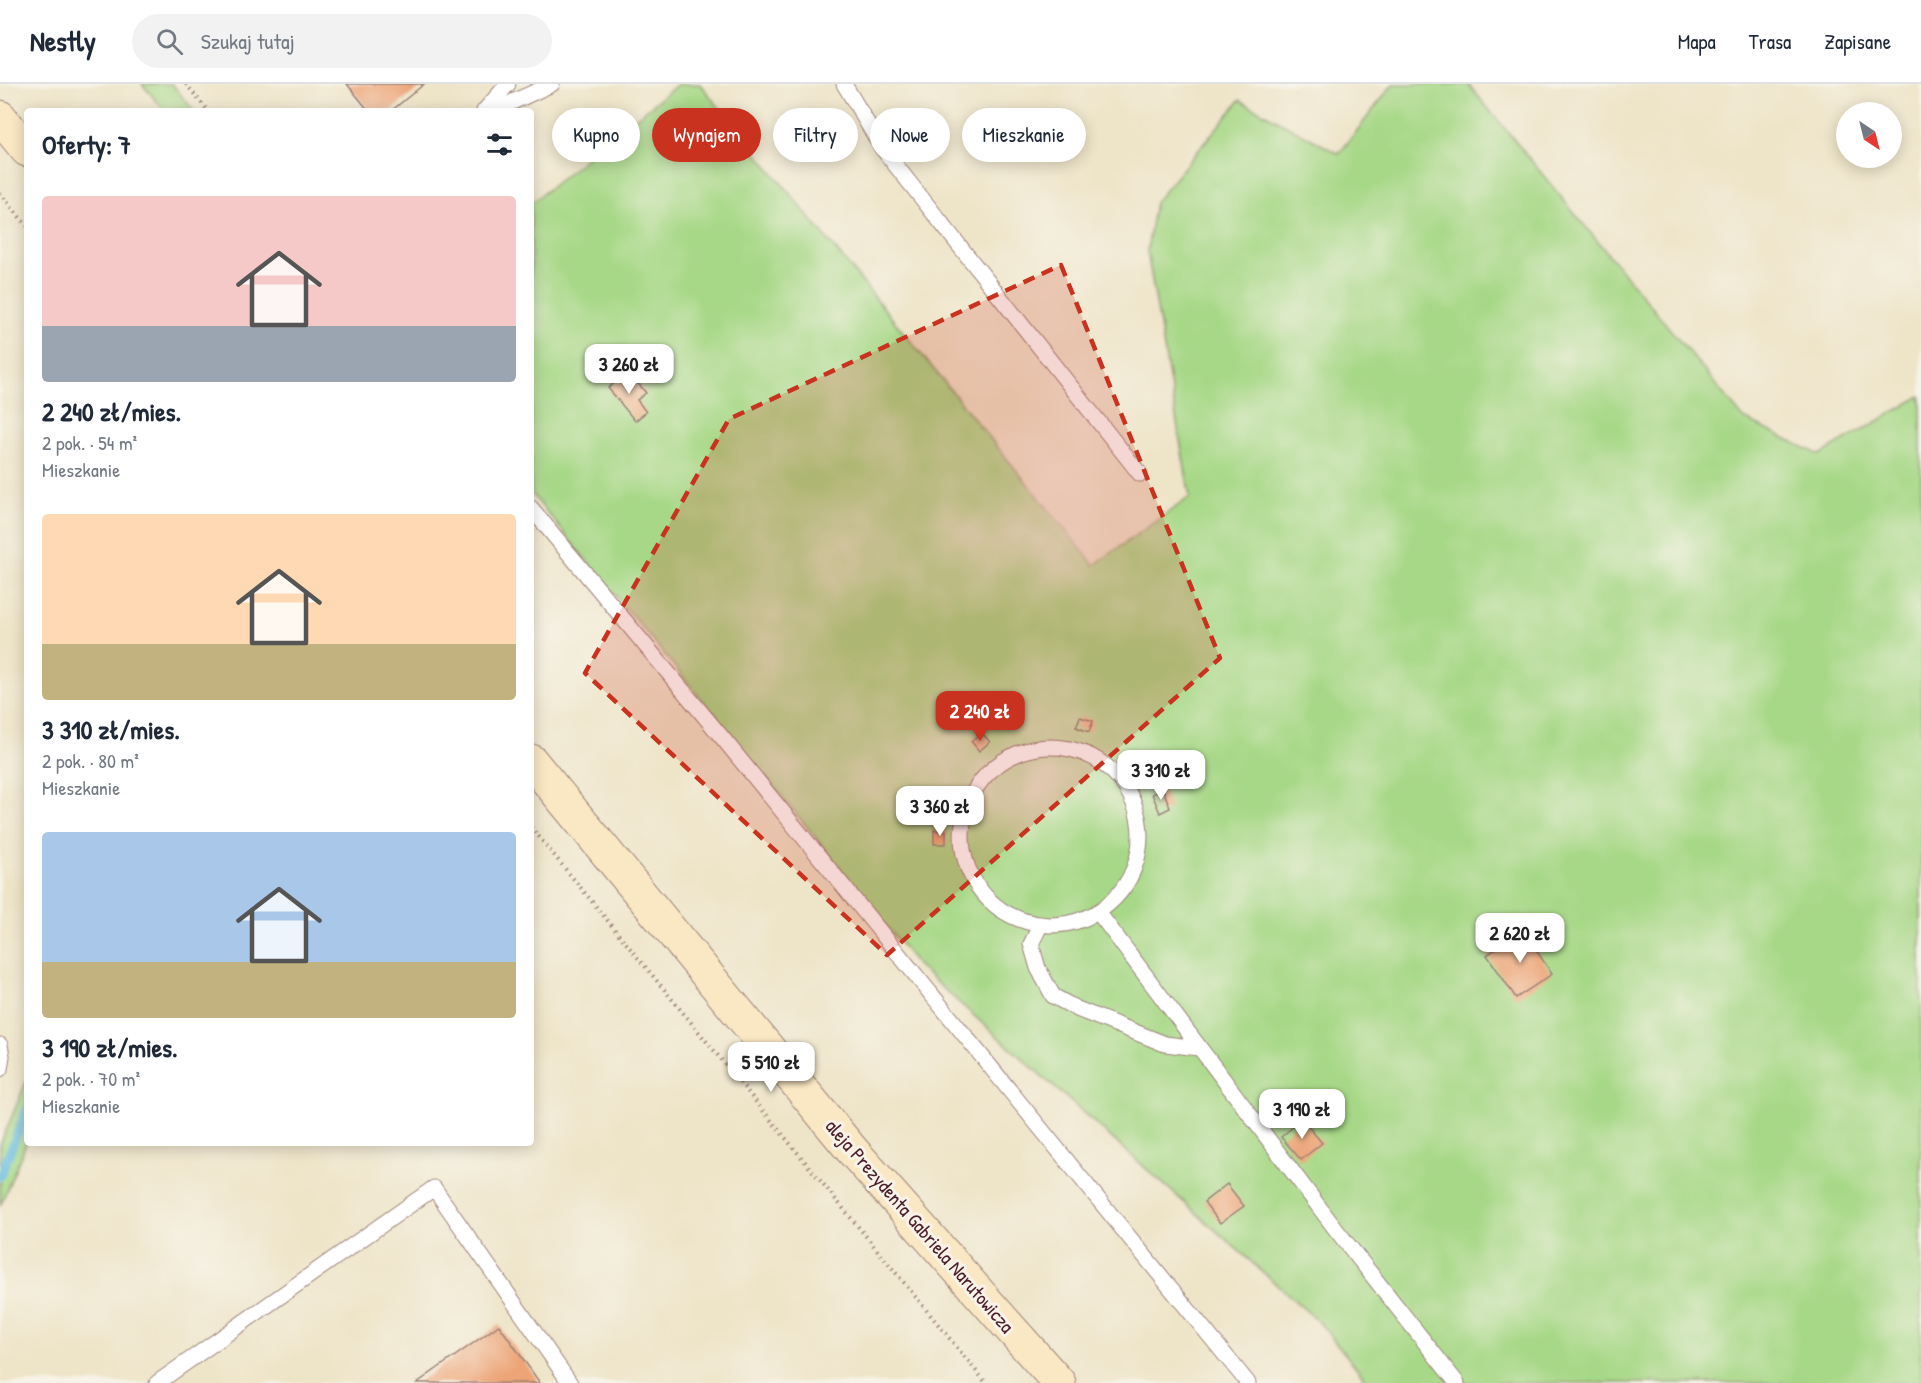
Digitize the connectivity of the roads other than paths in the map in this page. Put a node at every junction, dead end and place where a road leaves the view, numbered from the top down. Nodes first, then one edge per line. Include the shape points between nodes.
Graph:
1 (508, 84) edge
2 (552, 84) edge
3 (844, 84) edge
4 (487, 108) edge
5 (500, 108) edge
6 (0, 117) edge
7 (24, 146) edge
8 (1140, 474) dead end
9 (534, 512) edge
10 (534, 765) edge
11 (1098, 912) junction
12 (1041, 924) junction
13 (0, 1045) edge
14 (1199, 1048) junction
15 (0, 1069) edge
16 (157, 1383) edge
17 (570, 1383) edge
18 (1059, 1383) edge
19 (1248, 1383) edge
20 (1457, 1383) edge

1 - 4 lane
2 - 5 lane
3 - 8 lane via 882,148
6 - 7 street
9 - 19 lane
10 - 18 street, aleja Prezydenta Gabriela Narutowicza via 851,1149
11 - 12 lane via 1071,923
11 - 12 lane via 1120,892 1135,867 1140,838 1136,809 1123,783 1101,762 1075,750 1046,747 1017,753 992,769 973,791 963,819 962,849 971,876 989,900 1013,917
11 - 14 lane
12 - 14 lane via 1031,944 1053,996 1077,1010 1165,1044
13 - 15 lane
14 - 20 lane
16 - 17 lane via 434,1188

